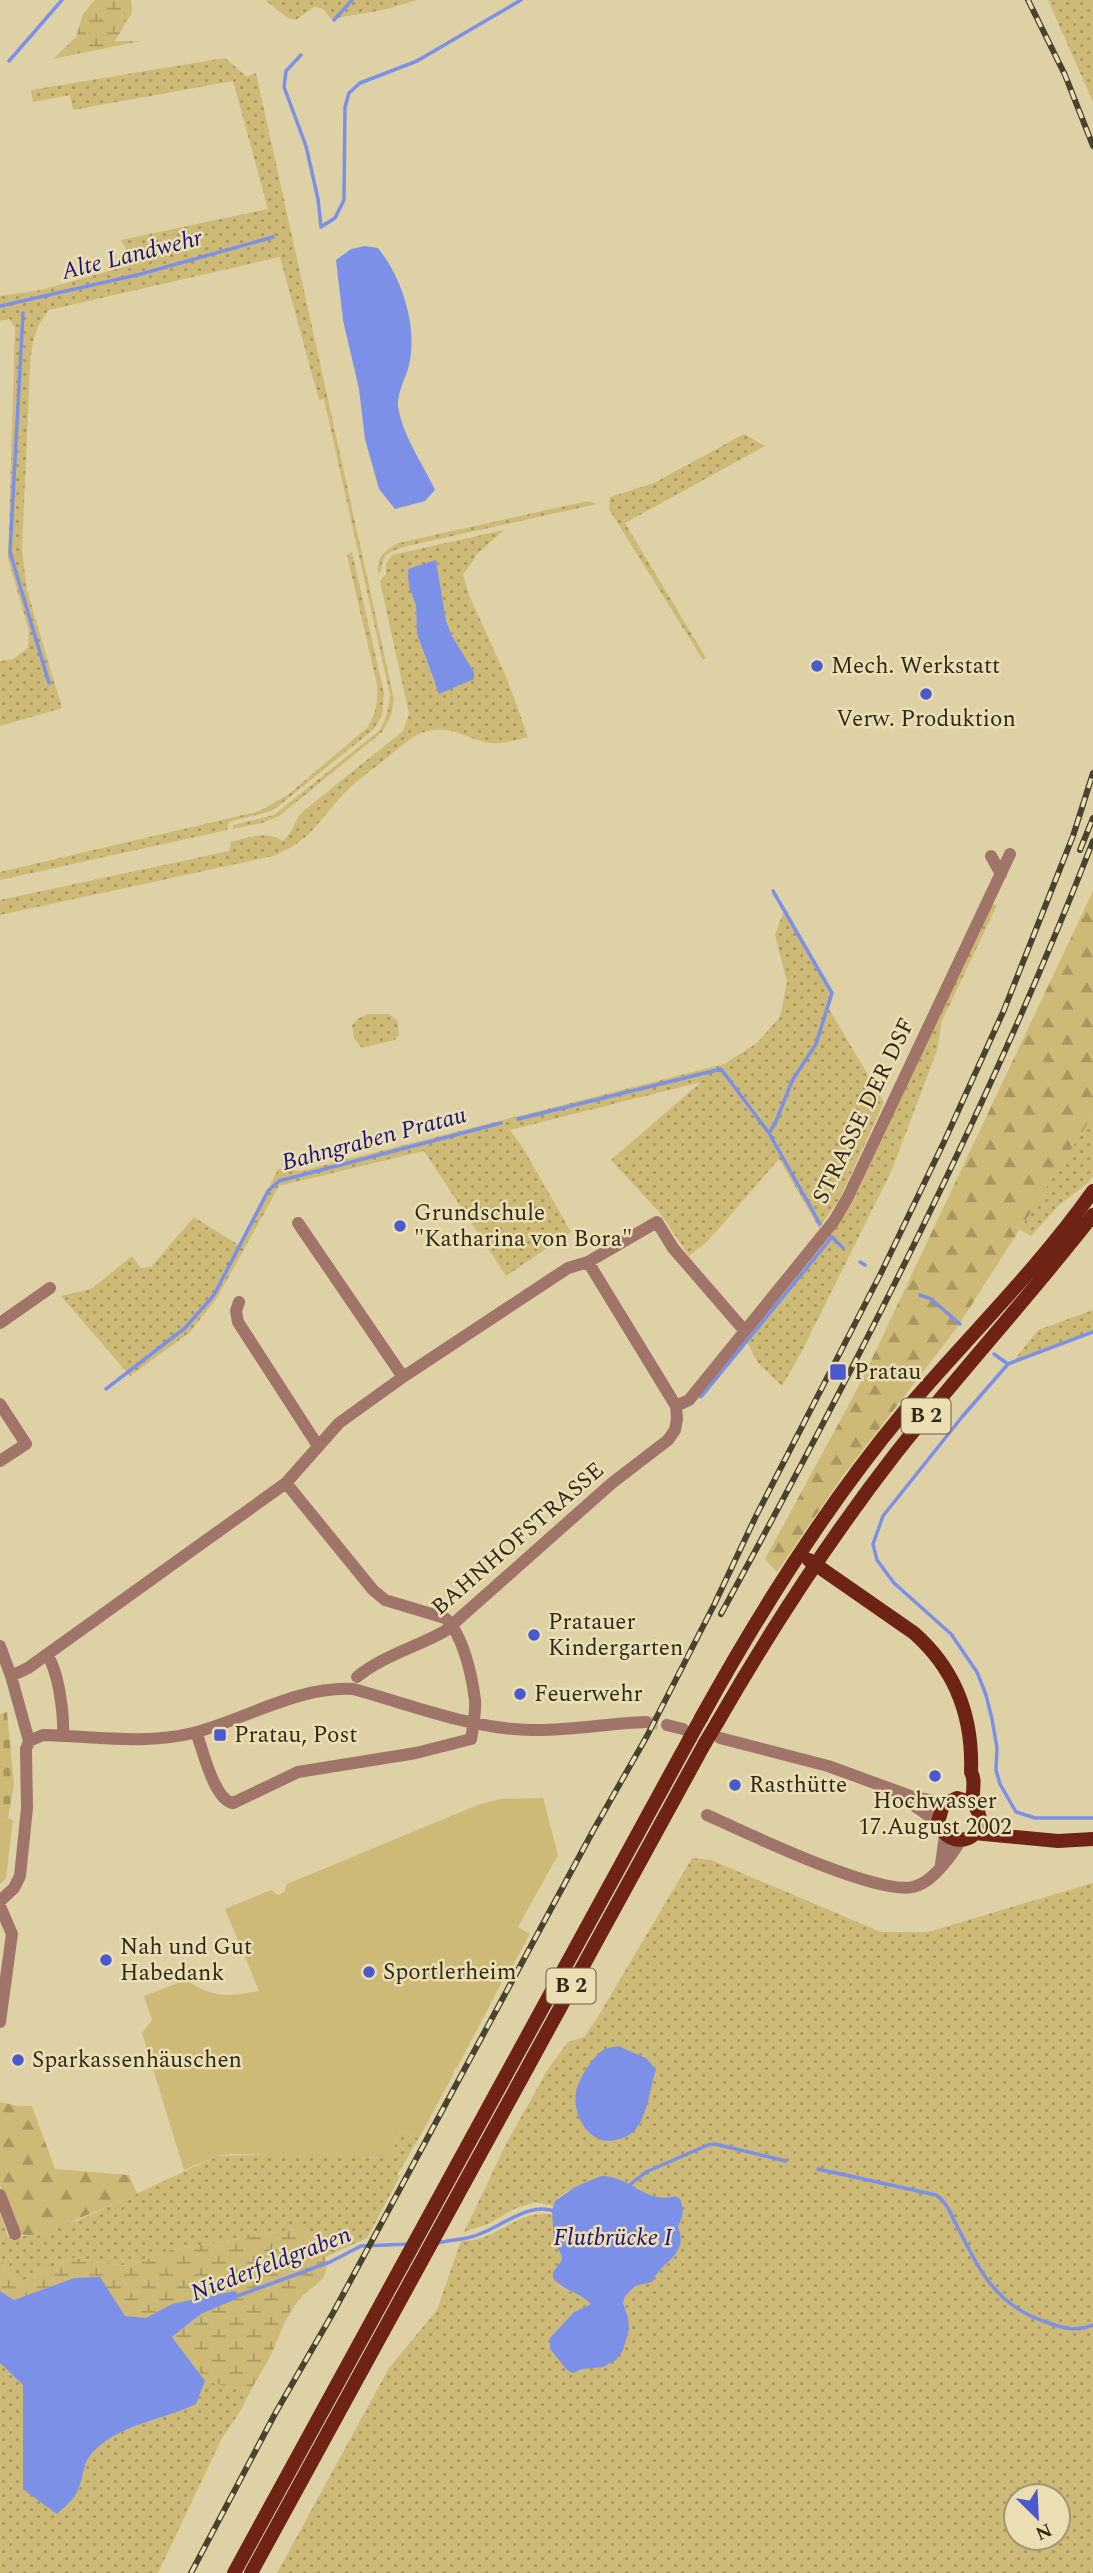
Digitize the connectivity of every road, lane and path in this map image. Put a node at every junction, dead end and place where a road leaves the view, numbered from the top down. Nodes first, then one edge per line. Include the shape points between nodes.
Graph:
1 (1010, 854) dead end
2 (991, 856) dead end
3 (1001, 874) junction
4 (1093, 1191) edge
5 (1093, 1215) edge
6 (298, 1223) dead end
7 (588, 1262) junction
8 (50, 1288) dead end
9 (239, 1302) dead end
10 (0, 1323) edge
11 (744, 1330) junction
12 (403, 1377) junction
13 (0, 1404) edge
14 (676, 1406) junction
15 (318, 1446) junction
16 (0, 1461) edge
17 (286, 1483) junction
18 (799, 1553) junction
19 (816, 1564) junction
20 (453, 1625) junction
21 (0, 1646) edge
22 (47, 1655) junction
23 (3, 1661) edge
24 (11, 1676) junction
25 (358, 1677) dead end
26 (473, 1722) junction
27 (646, 1722) tunnel mouth
28 (667, 1725) tunnel mouth
29 (719, 1730) junction
30 (196, 1732) junction
31 (686, 1733) junction
32 (63, 1736) junction
33 (29, 1741) junction
34 (971, 1772) junction
35 (891, 1790) junction
36 (951, 1800) junction
37 (973, 1803) junction
38 (707, 1815) dead end
39 (938, 1822) junction
40 (972, 1831) junction
41 (945, 1835) junction
42 (1093, 1839) edge
43 (942, 1864) junction
44 (0, 1904) edge
45 (0, 2022) edge
46 (0, 2195) edge
47 (15, 2235) dead end
48 (234, 2573) edge
49 (251, 2573) edge

1 - 3 street, STRASSE DER DSF
2 - 3 street
3 - 11 street, STRASSE DER DSF via 848,1197 818,1242
4 - 18 main road, B 2 via 884,1437
5 - 19 main road, B 2 via 897,1452
6 - 12 street
7 - 11 street via 657,1222 673,1248
7 - 12 street via 568,1268
7 - 14 street
8 - 10 street
9 - 15 street via 238,1322
11 - 14 street, STRASSE DER DSF via 689,1400
12 - 15 street via 339,1423
13 - 16 street via 26,1444
14 - 20 street, BAHNHOFSTRASSE via 675,1430 668,1440 612,1483
15 - 17 street
17 - 20 street via 379,1595
17 - 22 street
18 - 19 main road
18 - 31 main road, B 2, bridge via 701,1718
19 - 29 main road, B 2
19 - 34 main road via 914,1633 939,1659 966,1713
20 - 25 street, BAHNHOFSTRASSE
20 - 26 street via 474,1697
21 - 23 street
22 - 24 street
22 - 32 street via 54,1668
23 - 24 street
24 - 33 street
26 - 27 street via 533,1730
26 - 30 street via 354,1689 326,1689
26 - 30 street via 471,1739 298,1772 233,1803 224,1801 217,1791
28 - 31 street
29 - 35 street
29 - 49 main road, B 2, bridge via 705,1743
30 - 32 street via 172,1738
31 - 48 main road, B 2
32 - 33 street via 43,1735
33 - 44 street via 20,1876
34 - 36 main road
34 - 37 main road
35 - 36 street
35 - 39 street
36 - 37 main road
36 - 39 main road via 939,1811
37 - 40 main road via 978,1811
38 - 43 street via 881,1886 901,1889 919,1885
39 - 41 main road
40 - 41 main road
40 - 42 main road via 1058,1841
40 - 43 street
41 - 43 street
44 - 45 street via 12,1934
46 - 47 street

